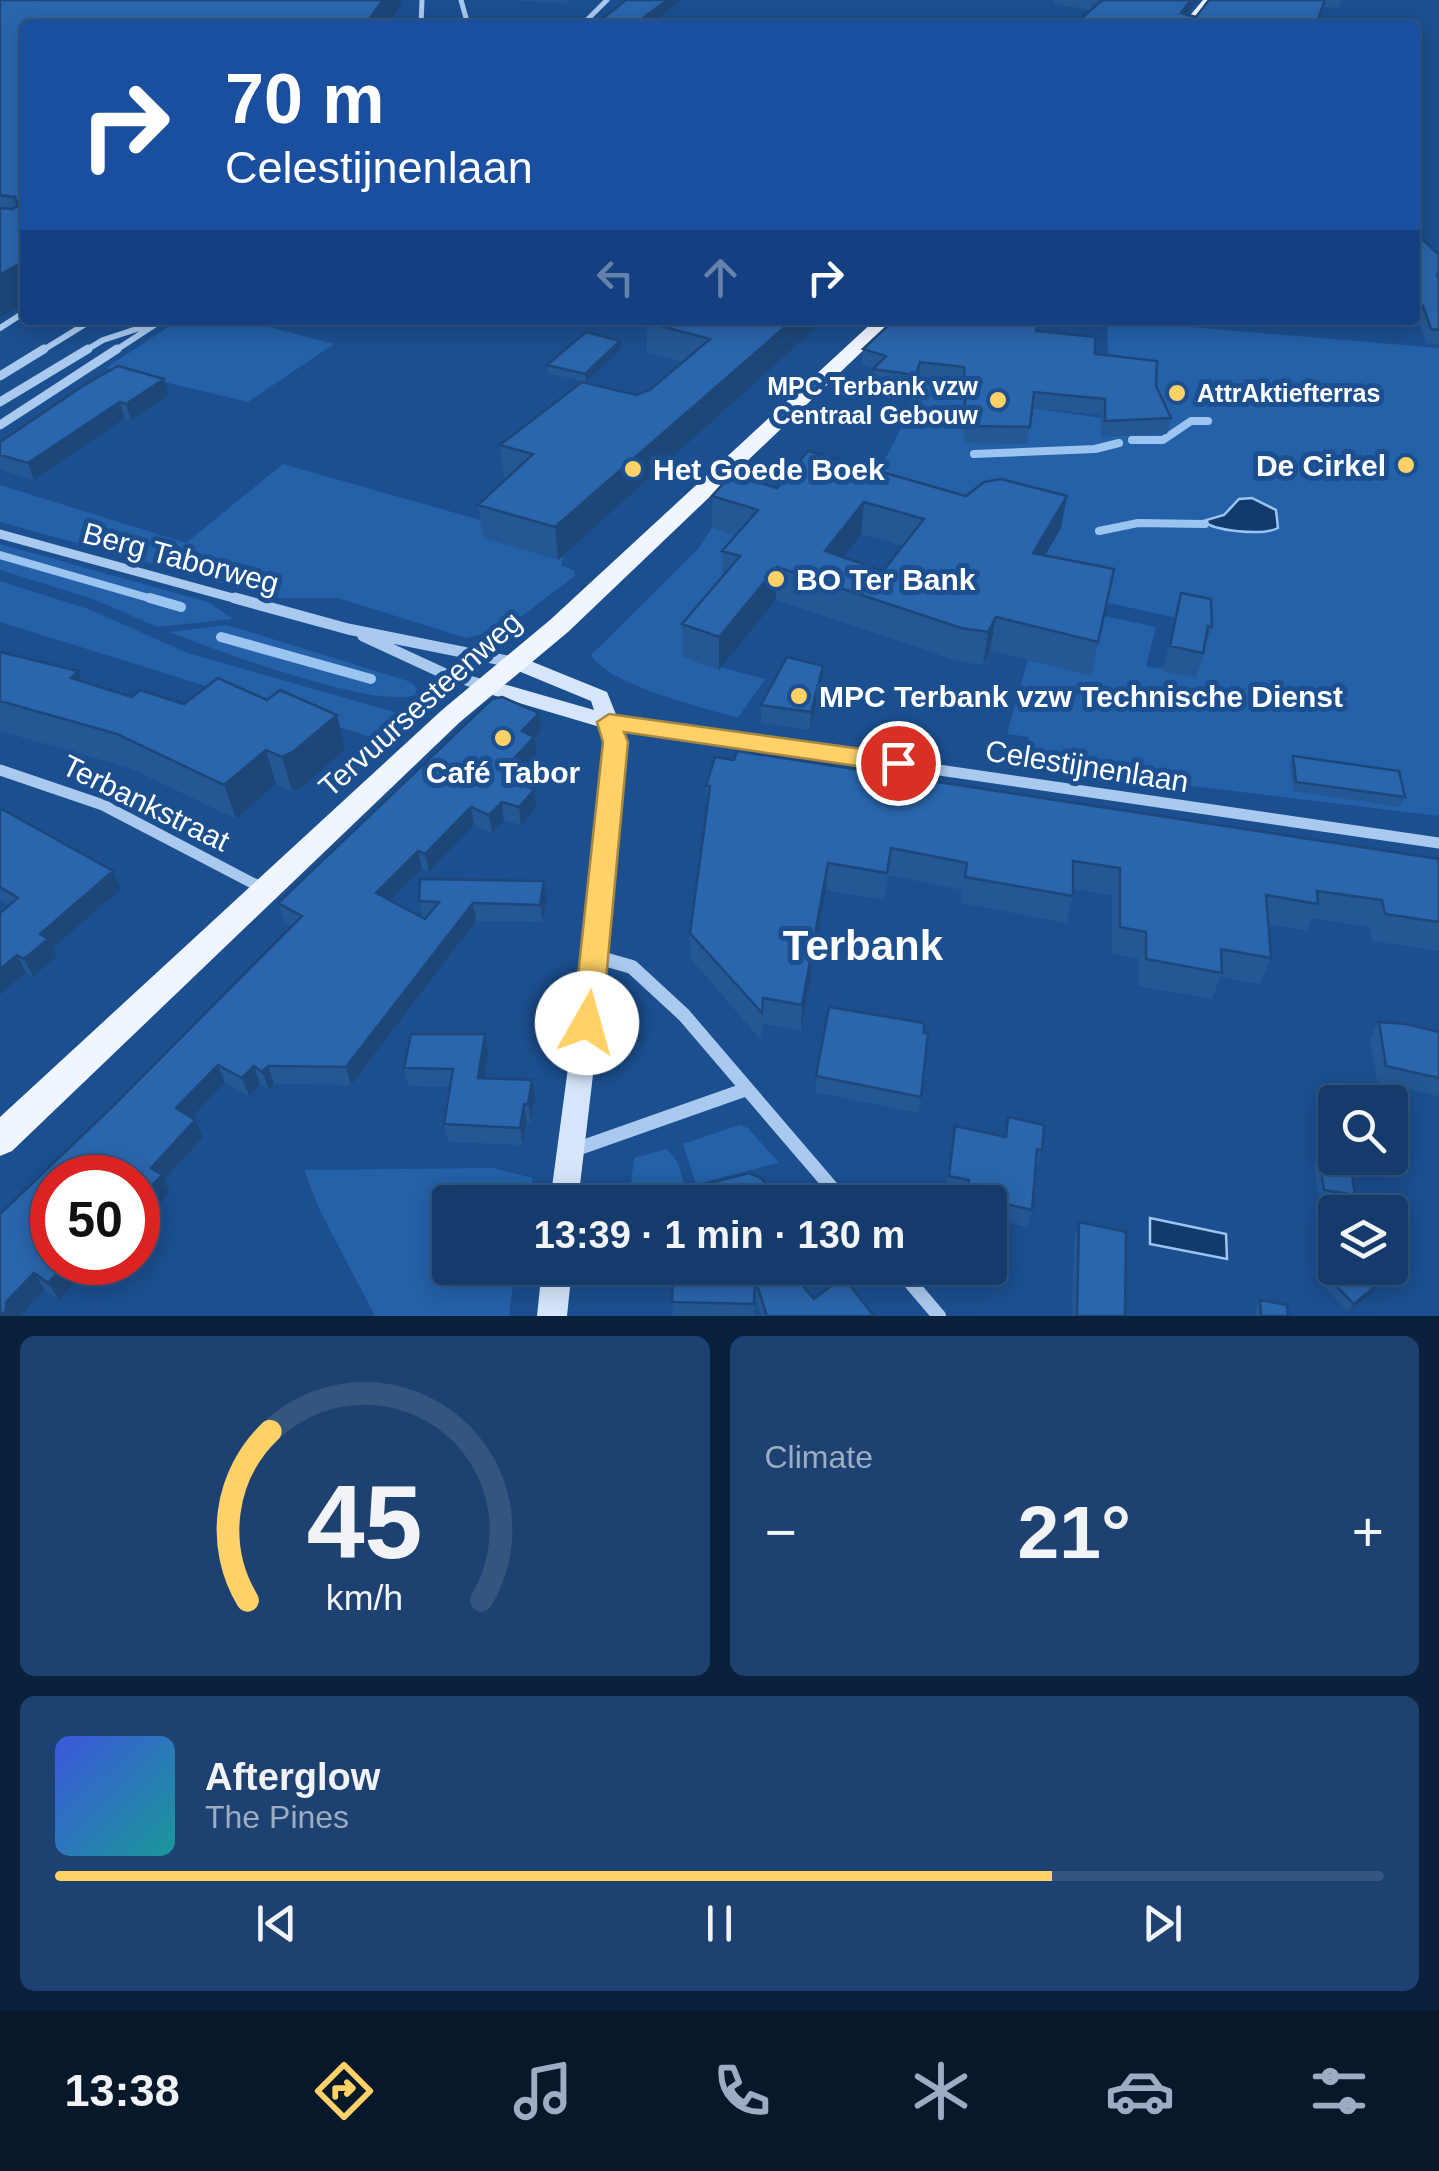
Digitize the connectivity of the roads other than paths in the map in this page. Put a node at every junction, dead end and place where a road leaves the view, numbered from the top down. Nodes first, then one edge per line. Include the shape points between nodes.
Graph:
1 (607, 0) edge
2 (1210, 0) edge
3 (587, 20) edge
4 (1192, 20) edge
5 (20, 310) edge
6 (84, 325) edge
7 (148, 325) edge
8 (154, 325) edge
9 (881, 325) edge
10 (0, 328) edge
11 (0, 376) edge
12 (0, 402) edge
13 (0, 425) edge
14 (0, 534) edge
15 (348, 630) junction
16 (518, 663) junction
17 (486, 686) junction
18 (609, 722) junction
19 (0, 770) edge
20 (1439, 843) edge
21 (267, 890) junction
22 (596, 956) junction
23 (747, 1089) junction
24 (0, 1140) edge
25 (569, 1152) junction
26 (566, 1185) edge
27 (829, 1185) edge
28 (555, 1285) edge
29 (913, 1285) edge
30 (552, 1316) edge
31 (939, 1316) edge

1 - 3 street
2 - 4 main road
5 - 10 street
6 - 11 street
7 - 12 street via 104,340
8 - 13 street
9 - 16 main road, Tervuursesteenweg
14 - 15 street, Berg Taborweg
15 - 16 street, Berg Taborweg
15 - 17 street, Berg Taborweg
16 - 17 main road, Tervuursesteenweg
16 - 18 main road via 600,698
17 - 18 main road
17 - 21 main road, Tervuursesteenweg
18 - 20 street, Celestijnenlaan
18 - 22 main road via 616,742
19 - 21 street, Terbankstraat via 103,805
21 - 24 main road, Tervuursesteenweg
22 - 23 street via 632,967 684,1014
22 - 25 main road
23 - 25 street
23 - 27 street
25 - 26 main road
28 - 30 main road
29 - 31 street

